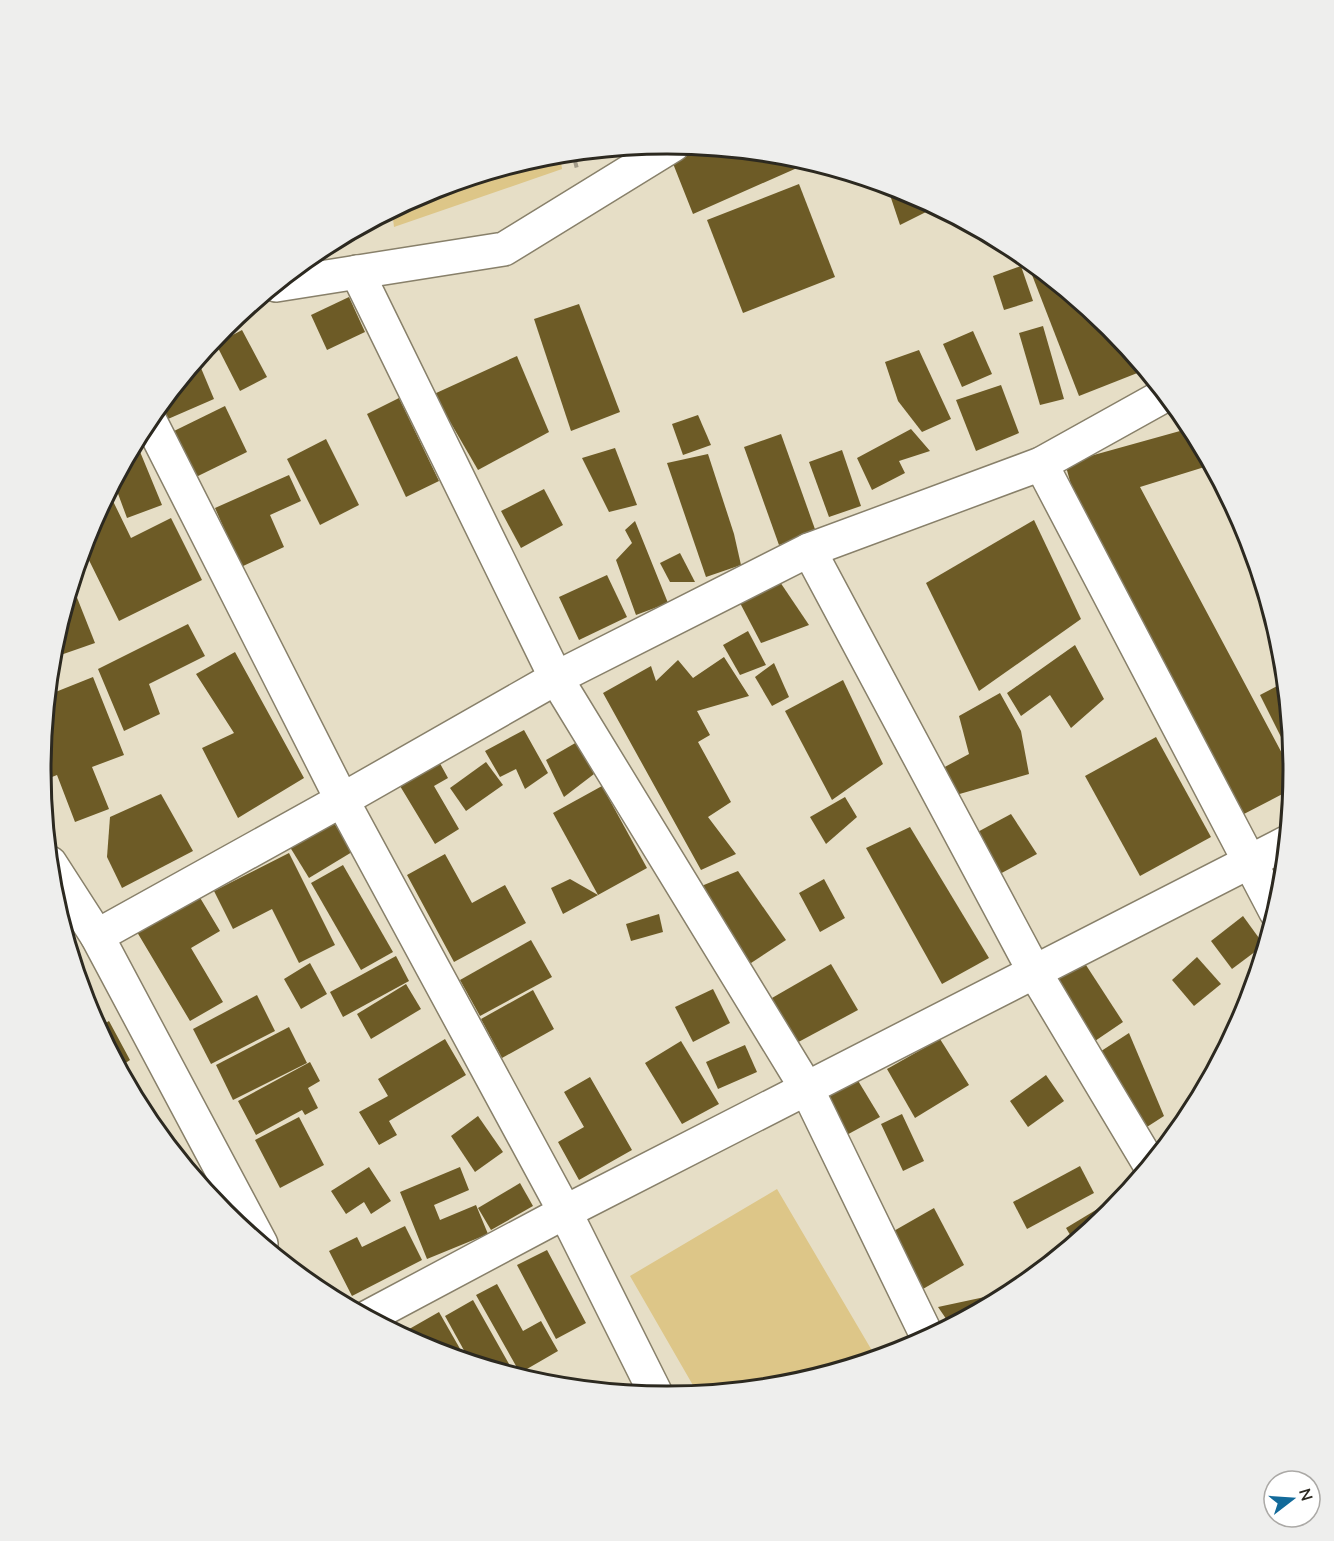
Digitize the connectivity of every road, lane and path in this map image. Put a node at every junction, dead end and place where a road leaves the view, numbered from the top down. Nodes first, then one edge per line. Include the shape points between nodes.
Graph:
1 (658, 154) edge
2 (357, 272) junction
3 (291, 283) edge
4 (1158, 399) edge
5 (154, 429) edge
6 (1041, 465) junction
7 (809, 550) junction
8 (556, 678) junction
9 (342, 800) junction
10 (1278, 847) edge
11 (1249, 863) junction
12 (61, 880) edge
13 (1269, 899) edge
14 (97, 936) junction
15 (1034, 971) junction
16 (807, 1089) junction
17 (1146, 1158) edge
18 (565, 1212) junction
19 (250, 1224) edge
20 (376, 1313) edge
21 (924, 1330) edge
22 (652, 1386) edge

1 - 2 street via 504,249
2 - 3 street
2 - 8 street
4 - 6 street
5 - 9 street
6 - 7 street
6 - 11 street
7 - 8 street
7 - 15 street
8 - 9 street
8 - 16 street
9 - 14 street
9 - 18 street
10 - 11 street
11 - 13 street
11 - 15 street
12 - 14 street
14 - 19 street
15 - 16 street
15 - 17 street
16 - 18 street
16 - 21 street
18 - 20 street
18 - 22 street

